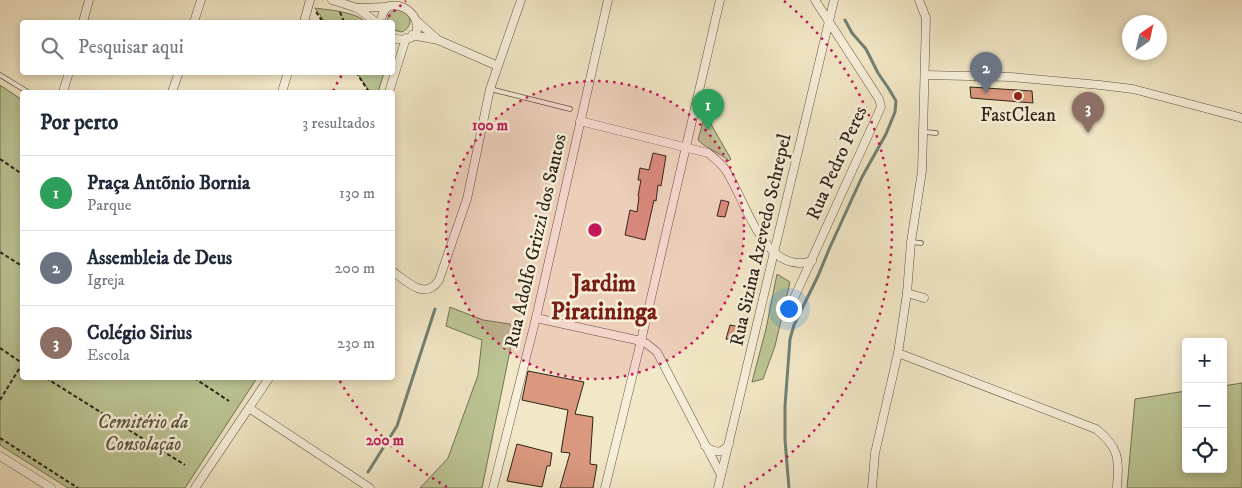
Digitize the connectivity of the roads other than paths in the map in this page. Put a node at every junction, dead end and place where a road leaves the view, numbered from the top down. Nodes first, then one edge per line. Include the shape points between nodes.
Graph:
1 (89, 0) edge
2 (200, 0) edge
3 (310, 0) edge
4 (332, 0) edge
5 (521, 0) edge
6 (608, 0) edge
7 (720, 0) edge
8 (815, 0) edge
9 (834, 0) edge
10 (919, 0) edge
11 (387, 7) junction
12 (357, 8) junction
13 (84, 20) edge
14 (195, 20) edge
15 (305, 20) edge
16 (373, 20) edge
17 (381, 20) edge
18 (418, 22) junction
19 (829, 22) junction
20 (409, 37) junction
21 (395, 38) edge
22 (438, 40) junction
23 (498, 66) junction
24 (396, 69) joint
25 (395, 72) edge
26 (0, 75) edge
27 (68, 75) edge
28 (177, 75) edge
29 (287, 75) edge
30 (394, 75) edge
31 (926, 75) junction
32 (490, 89) junction
33 (25, 90) edge
34 (64, 90) edge
35 (173, 90) edge
36 (283, 90) edge
37 (390, 90) edge
38 (570, 110) dead end
39 (1242, 118) edge
40 (580, 121) junction
41 (924, 132) junction
42 (936, 133) dead end
43 (686, 147) junction
44 (911, 242) junction
45 (921, 243) dead end
46 (775, 254) junction
47 (812, 261) junction
48 (395, 274) edge
49 (907, 293) junction
50 (795, 296) dead end
51 (924, 298) dead end
52 (536, 318) junction
53 (642, 342) junction
54 (898, 353) junction
55 (268, 380) edge
56 (249, 408) junction
57 (730, 442) junction
58 (705, 446) junction
59 (0, 456) edge
60 (721, 475) junction
61 (51, 488) edge
62 (195, 488) edge
63 (370, 488) edge
64 (493, 488) edge
65 (606, 488) edge
66 (718, 488) edge
67 (872, 488) edge
68 (1117, 488) edge

1 - 13 street
2 - 14 street
3 - 15 street
4 - 12 street
5 - 23 street
6 - 40 street, Rua Adolfo Grizzi dos Santos
7 - 43 street
8 - 19 street
9 - 19 street, Rua Sizina Azevedo Schrepel
10 - 31 street via 926,18
11 - 12 street
11 - 17 street
11 - 18 street via 393,3 408,4 413,7
12 - 16 street
18 - 20 street
18 - 22 street
19 - 46 street, Rua Sizina Azevedo Schrepel
19 - 47 street, Rua Pedro Peres via 881,107
20 - 21 street
20 - 22 street
20 - 24 street
22 - 23 street
23 - 32 street
24 - 25 street
26 - 33 lane
27 - 34 street
28 - 35 street
29 - 36 street
30 - 37 street
31 - 39 street via 1100,85 1133,90
31 - 41 street
32 - 38 lane
32 - 48 street via 467,199 439,280 435,286 424,290
40 - 43 street
40 - 52 street, Rua Adolfo Grizzi dos Santos
41 - 42 lane
41 - 44 street via 922,171
43 - 46 street via 708,153 724,167 762,238
43 - 53 street
44 - 45 lane
44 - 49 street
46 - 47 street via 794,263
46 - 57 street, Rua Sizina Azevedo Schrepel
47 - 50 street, Rua Pedro Peres
49 - 51 street
49 - 54 street
52 - 53 street
52 - 64 street, Rua Adolfo Grizzi dos Santos
53 - 58 street via 657,352
53 - 65 street
54 - 67 street via 875,453
54 - 68 street via 1096,429 1109,440 1116,453
55 - 56 street
56 - 62 street
56 - 63 street
57 - 58 street via 721,452
57 - 60 street, Rua Sizina Azevedo Schrepel
58 - 60 street
59 - 61 street
60 - 66 street, Rua Sizina Azevedo Schrepel

